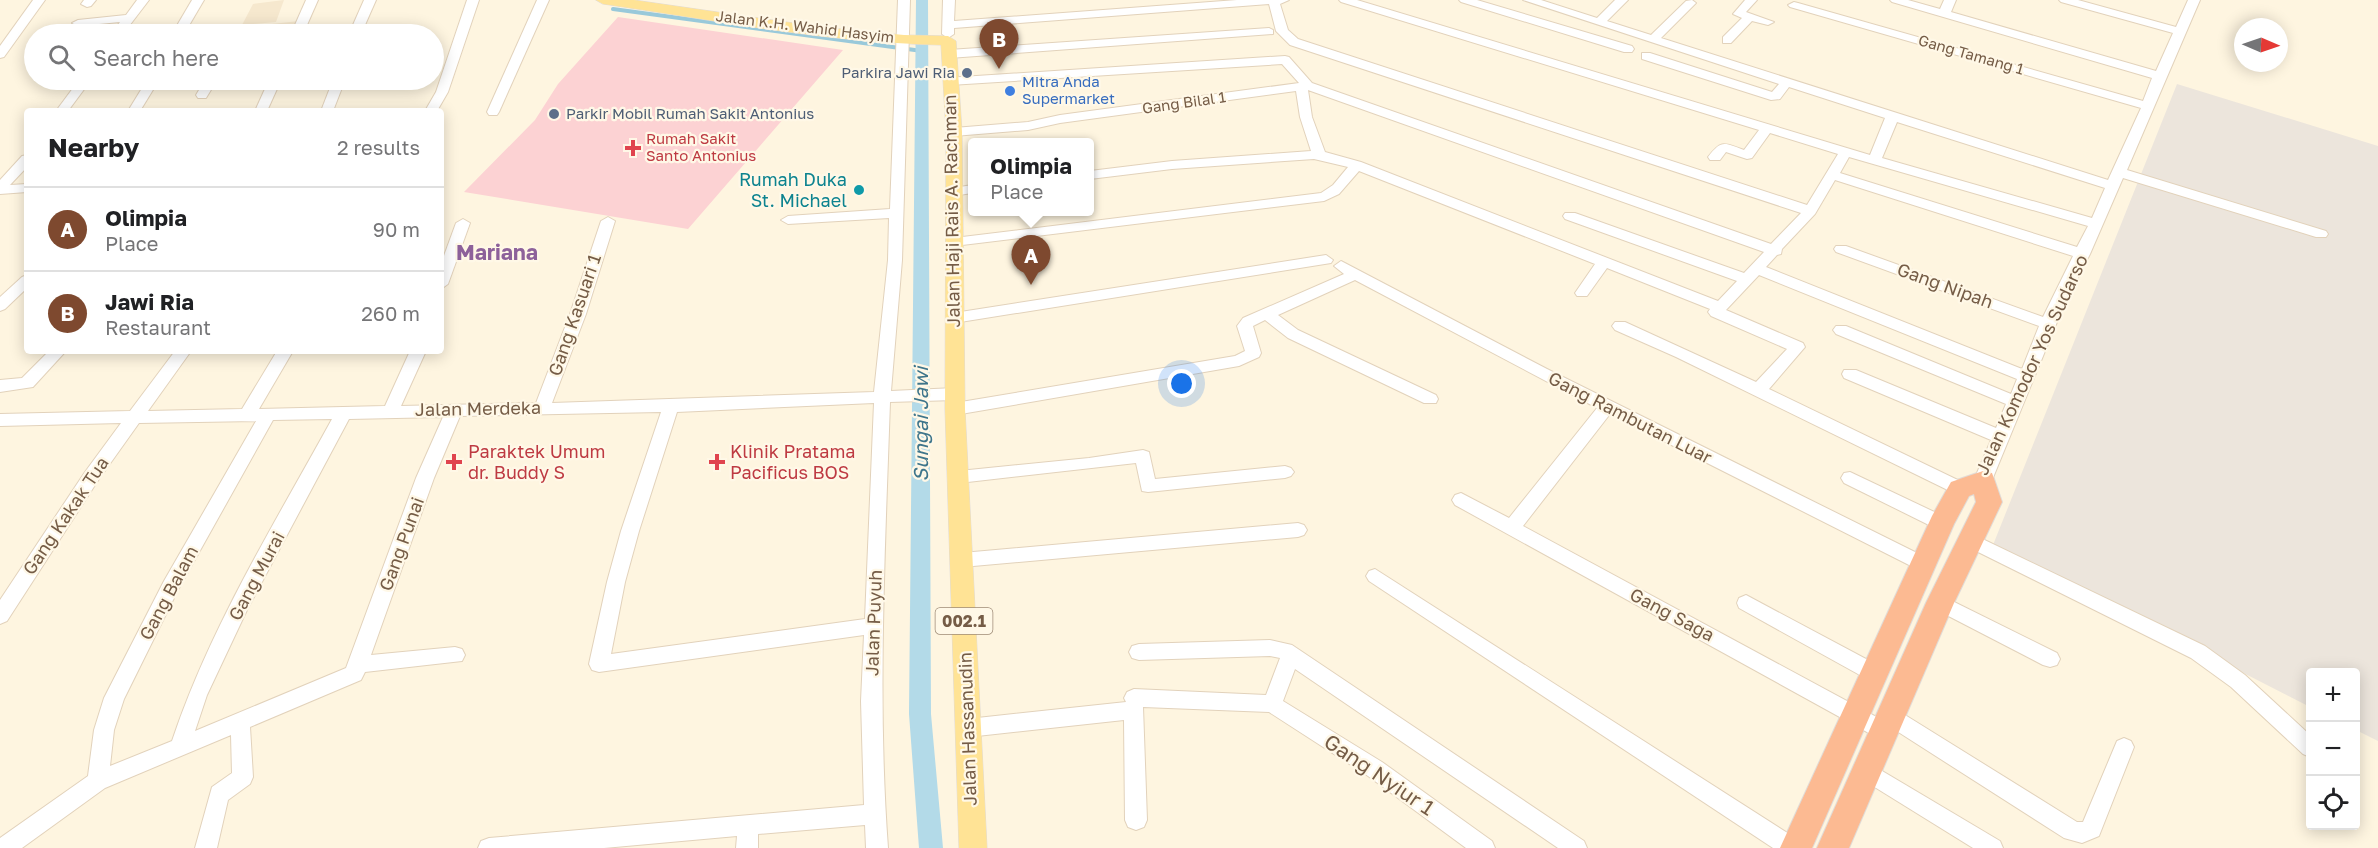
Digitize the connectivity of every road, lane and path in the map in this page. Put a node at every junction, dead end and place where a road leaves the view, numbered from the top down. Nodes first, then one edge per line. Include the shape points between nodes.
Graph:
1 (39, 0) edge
2 (143, 0) edge
3 (198, 0) edge
4 (312, 0) edge
5 (370, 0) edge
6 (473, 0) edge
7 (543, 0) edge
8 (603, 0) edge
9 (904, 0) edge
10 (949, 0) edge
11 (1345, 0) edge
12 (1465, 0) edge
13 (1529, 0) edge
14 (1622, 0) edge
15 (1751, 0) edge
16 (1896, 0) edge
17 (1950, 0) edge
18 (2065, 0) edge
19 (2193, 0) edge
20 (1278, 1) edge
21 (1690, 3) dead end
22 (661, 4) edge
23 (1794, 4) dead end
24 (1944, 14) junction
25 (128, 18) junction
26 (1750, 18) junction
27 (1599, 22) junction
28 (1768, 22) dead end
29 (78, 23) dead end
30 (124, 24) edge
31 (184, 24) edge
32 (301, 24) edge
33 (359, 24) edge
34 (2179, 31) junction
35 (1269, 32) dead end
36 (1654, 39) junction
37 (946, 40) junction
38 (1726, 40) dead end
39 (905, 44) junction
40 (1628, 49) dead end
41 (0, 54) edge
42 (1646, 56) dead end
43 (2160, 76) junction
44 (950, 81) junction
45 (1787, 81) junction
46 (444, 86) edge
47 (1304, 87) junction
48 (78, 90) edge
49 (147, 90) edge
50 (205, 90) edge
51 (270, 90) edge
52 (335, 90) edge
53 (443, 90) edge
54 (202, 95) dead end
55 (2148, 106) junction
56 (64, 108) edge
57 (136, 108) edge
58 (262, 108) edge
59 (328, 108) edge
60 (433, 108) edge
61 (493, 112) dead end
62 (1893, 116) junction
63 (1767, 128) junction
64 (954, 132) junction
65 (1846, 152) junction
66 (1319, 155) junction
67 (1715, 156) dead end
68 (1875, 160) junction
69 (1356, 165) junction
70 (20, 171) edge
71 (0, 172) edge
72 (1094, 174) edge
73 (1832, 175) junction
74 (2115, 179) junction
75 (24, 188) edge
76 (0, 189) edge
77 (968, 190) edge
78 (953, 192) junction
79 (1810, 212) junction
80 (897, 213) junction
81 (1570, 216) dead end
82 (608, 220) dead end
83 (789, 220) dead end
84 (463, 223) dead end
85 (2097, 224) junction
86 (2321, 234) dead end
87 (954, 242) junction
88 (1841, 249) dead end
89 (1776, 250) junction
90 (2083, 254) junction
91 (1326, 260) dead end
92 (1602, 266) junction
93 (1752, 274) junction
94 (444, 276) edge
95 (24, 283) edge
96 (1582, 293) dead end
97 (0, 306) edge
98 (1719, 307) junction
99 (1266, 313) junction
100 (954, 318) junction
101 (2048, 324) junction
102 (1620, 326) dead end
103 (1841, 330) dead end
104 (55, 354) edge
105 (181, 354) edge
106 (283, 354) edge
107 (417, 354) edge
108 (1850, 374) dead end
109 (2027, 377) junction
110 (0, 386) edge
111 (1758, 390) junction
112 (887, 397) junction
113 (948, 399) junction
114 (1430, 399) dead end
115 (2016, 402) junction
116 (671, 406) junction
117 (1607, 406) junction
118 (542, 408) junction
119 (454, 410) junction
120 (391, 411) junction
121 (344, 412) junction
122 (268, 414) junction
123 (247, 415) junction
124 (134, 417) junction
125 (0, 420) edge
126 (2001, 437) junction
127 (1285, 472) dead end
128 (959, 477) junction
129 (1850, 478) dead end
130 (1971, 484) junction
131 (1461, 500) dead end
132 (1941, 523) junction
133 (1511, 528) junction
134 (1298, 530) dead end
135 (1970, 540) junction
136 (962, 560) junction
137 (1923, 564) junction
138 (1375, 576) dead end
139 (1746, 603) dead end
140 (1940, 603) junction
141 (0, 616) edge
142 (874, 626) junction
143 (1139, 652) dead end
144 (455, 655) dead end
145 (1292, 655) junction
146 (2050, 659) dead end
147 (354, 670) junction
148 (1870, 671) junction
149 (1134, 698) dead end
150 (1272, 704) junction
151 (1855, 715) junction
152 (240, 721) junction
153 (1887, 724) junction
154 (968, 728) junction
155 (181, 744) junction
156 (2306, 744) edge
157 (2124, 747) dead end
158 (1867, 771) junction
159 (98, 781) junction
160 (875, 814) junction
161 (1136, 819) dead end
162 (748, 825) junction
163 (532, 846) edge
164 (4, 848) edge
165 (206, 848) edge
166 (489, 848) edge
167 (747, 848) edge
168 (877, 848) edge
169 (973, 848) edge
170 (1484, 848) edge
171 (1576, 848) edge
172 (1792, 848) edge
173 (1796, 848) edge
174 (1833, 848) edge
175 (1992, 848) edge

1 - 41 street
2 - 25 street
3 - 31 street
4 - 32 street
5 - 33 street
6 - 46 street
7 - 61 street
8 - 22 main road, Jalan K.H. Wahid Hasyim
9 - 39 street, Jalan Puyuh
10 - 37 street
11 - 63 street
12 - 40 street
13 - 27 street
14 - 27 street
15 - 26 street via 1739,13
16 - 24 street
17 - 24 street
18 - 34 street
19 - 34 street, Jalan Komodor Yos Sudarso
20 - 37 street via 1181,6
20 - 79 street via 1282,31 1294,42
21 - 36 street
22 - 39 main road, Jalan K.H. Wahid Hasyim
23 - 55 street, Gang Tamang 1
24 - 43 street
25 - 29 street
25 - 30 street
26 - 28 street
26 - 38 street
27 - 36 street
34 - 43 street, Jalan Komodor Yos Sudarso
35 - 37 street
36 - 45 street
37 - 39 main road, Jalan K.H. Wahid Hasyim
37 - 44 main road, Jalan Haji Rais A. Rachman
39 - 80 street, Jalan Puyuh
42 - 45 street via 1771,96 1776,96
43 - 55 street, Jalan Komodor Yos Sudarso
44 - 47 street via 1282,59
44 - 64 main road, Jalan Haji Rais A. Rachman
45 - 62 street
47 - 64 street, Gang Bilal 1 via 1028,126
47 - 66 street via 1306,117
47 - 89 street
48 - 56 street
49 - 57 street
50 - 54 street
51 - 58 street
52 - 59 street
53 - 60 street
55 - 74 street, Jalan Komodor Yos Sudarso
62 - 68 street
62 - 74 street
63 - 65 street
63 - 67 street via 1747,155 1723,147
64 - 78 main road, Jalan Haji Rais A. Rachman
65 - 68 street
65 - 73 street
66 - 69 street
66 - 72 street
68 - 85 street
69 - 87 street via 1324,197
69 - 92 street
70 - 71 street
70 - 76 street
73 - 79 street
73 - 90 street
74 - 85 street, Jalan Komodor Yos Sudarso
74 - 86 street
75 - 76 street
77 - 78 street
78 - 87 main road, Jalan Haji Rais A. Rachman
79 - 89 street
80 - 83 street
80 - 112 street, Jalan Puyuh
81 - 93 street
82 - 118 street, Gang Kasuari 1
84 - 94 street
85 - 90 street, Jalan Komodor Yos Sudarso
87 - 100 main road, Jalan Haji Rais A. Rachman
88 - 101 street, Gang Nipah
89 - 93 street
90 - 101 street, Jalan Komodor Yos Sudarso
91 - 100 street
92 - 96 street
92 - 98 street
93 - 98 street
93 - 109 street
95 - 97 street
98 - 111 street via 1716,312 1797,347
99 - 113 street, Jalan Merdeka via 1246,324 1254,352 1239,361 1057,390
99 - 114 street via 1293,334
99 - 117 street, Gang Rambutan Luar via 1348,270
100 - 113 main road, Jalan Haji Rais A. Rachman
101 - 109 street, Jalan Komodor Yos Sudarso
102 - 111 street
103 - 115 street
104 - 110 street via 27,383
105 - 124 street, Gang Kakak Tua
106 - 123 street
107 - 120 street
108 - 126 street
109 - 115 street, Jalan Komodor Yos Sudarso
111 - 130 street
112 - 113 street, Jalan Merdeka
112 - 116 street, Jalan Merdeka
112 - 142 street, Jalan Puyuh
113 - 128 main road, Jalan Hassanudin / 002.1
115 - 126 street, Jalan Komodor Yos Sudarso
116 - 118 street, Jalan Merdeka
116 - 142 street via 625,551 598,664
117 - 133 street
117 - 137 street, Gang Rambutan Luar
118 - 119 street, Jalan Merdeka
119 - 120 street, Jalan Merdeka
119 - 147 street, Gang Punai
120 - 121 street, Jalan Merdeka
121 - 122 street, Jalan Merdeka
121 - 155 street, Gang Murai via 239,608 197,696
122 - 123 street, Jalan Merdeka
122 - 159 street, Gang Balam via 171,586 114,698 104,730
123 - 124 street, Jalan Merdeka
124 - 125 street, Jalan Merdeka
124 - 141 street, Gang Kakak Tua
126 - 130 street, Jalan Komodor Yos Sudarso
127 - 128 street via 1148,486 1143,456
128 - 136 main road, Jalan Hassanudin / 002.1
129 - 132 street
130 - 132 highway, Jalan Komodor Yos Sudarso
130 - 135 highway via 1989,502
131 - 133 street, Gang Saga
132 - 137 highway, Jalan Komodor Yos Sudarso
133 - 151 street, Gang Saga
134 - 136 street
135 - 140 highway
135 - 156 street via 2198,652 2238,681
136 - 154 main road, Jalan Hassanudin / 002.1
137 - 148 highway, Jalan Komodor Yos Sudarso
138 - 172 street
139 - 148 street
140 - 146 street
140 - 153 highway
142 - 160 street, Jalan Puyuh via 870,732
143 - 145 street via 1270,648
144 - 147 street
145 - 150 street
145 - 171 street
147 - 152 street
148 - 151 highway, Jalan Komodor Yos Sudarso
149 - 150 street
150 - 170 street, Gang Nyiur 1 via 1375,769
151 - 153 street, Gang Saga
151 - 173 highway, Jalan Komodor Yos Sudarso
152 - 155 street
152 - 165 street via 243,777 219,794
153 - 157 street, Gang Saga via 2079,832 2091,829
153 - 158 highway
154 - 161 street via 1134,710
154 - 169 main road, Jalan Hassanudin / 002.1
155 - 159 street
158 - 174 highway
158 - 175 street
159 - 164 street
160 - 162 street
160 - 168 street, Jalan Puyuh
162 - 163 street
162 - 167 street
163 - 166 street

